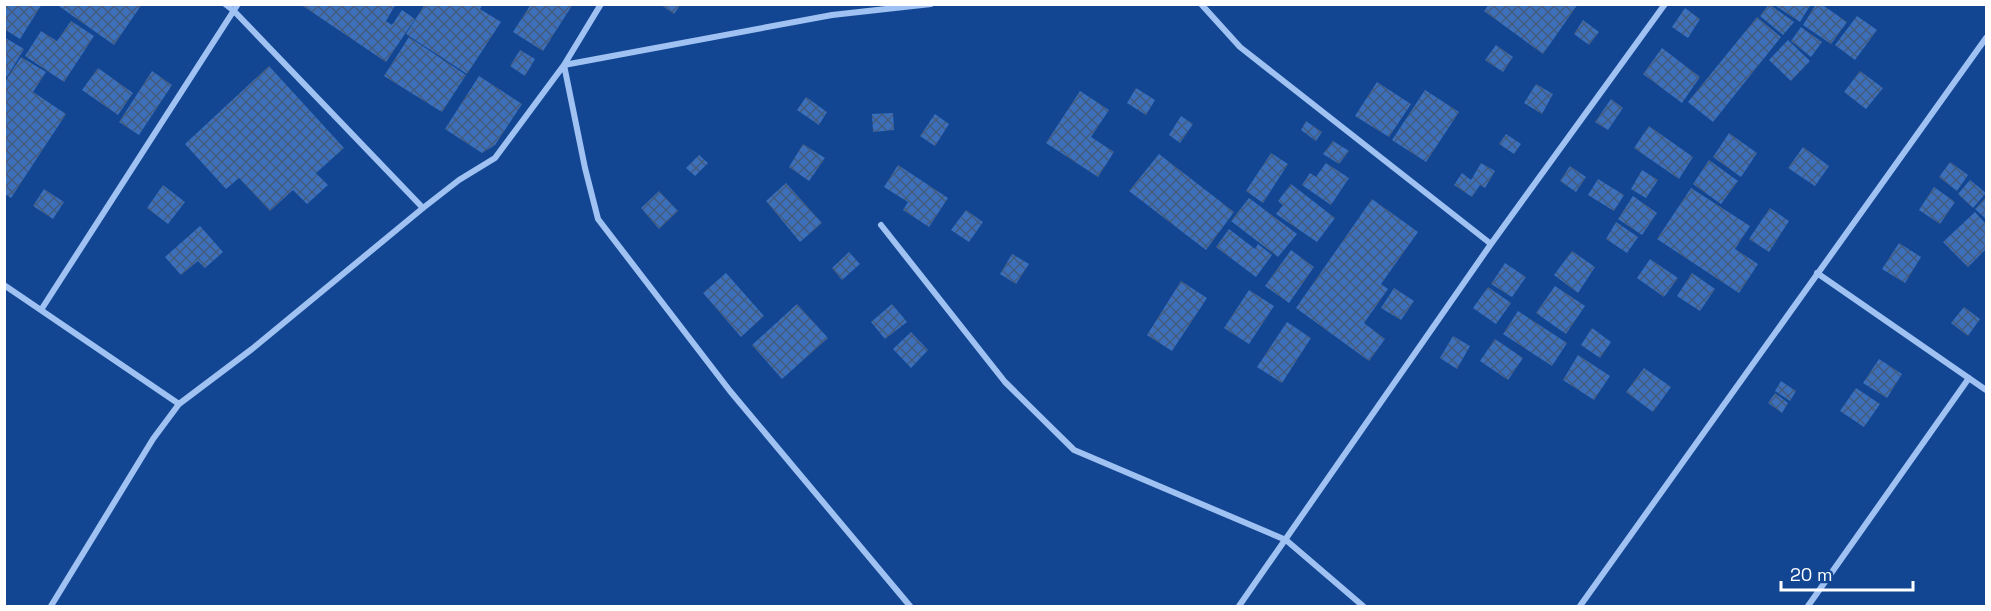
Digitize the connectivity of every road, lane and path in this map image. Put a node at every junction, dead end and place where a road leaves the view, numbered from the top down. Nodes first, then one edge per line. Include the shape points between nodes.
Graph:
1 (225, 4) edge
2 (601, 4) edge
3 (931, 4) edge
4 (1201, 4) edge
5 (1665, 4) edge
6 (236, 8) edge
7 (1986, 38) edge
8 (564, 65) junction
9 (423, 208) junction
10 (881, 225) dead end
11 (1491, 244) junction
12 (1817, 273) junction
13 (4, 285) edge
14 (41, 310) junction
15 (1969, 378) junction
16 (1986, 390) edge
17 (179, 404) junction
18 (1286, 540) junction
19 (51, 606) edge
20 (910, 606) edge
21 (1239, 606) edge
22 (1363, 606) edge
23 (1580, 606) edge
24 (1808, 606) edge

1 - 6 street
2 - 8 street
3 - 8 street via 832,15
4 - 11 street via 1240,47
5 - 11 street
6 - 9 street
6 - 14 street
7 - 12 street
8 - 9 street via 495,158
8 - 20 street via 598,219 730,391
9 - 17 street
10 - 18 street via 1005,382 1074,450
11 - 18 street
12 - 15 street
12 - 23 street
13 - 14 street
14 - 17 street
15 - 16 street
15 - 24 street
17 - 19 street via 153,439
18 - 21 street
18 - 22 street

